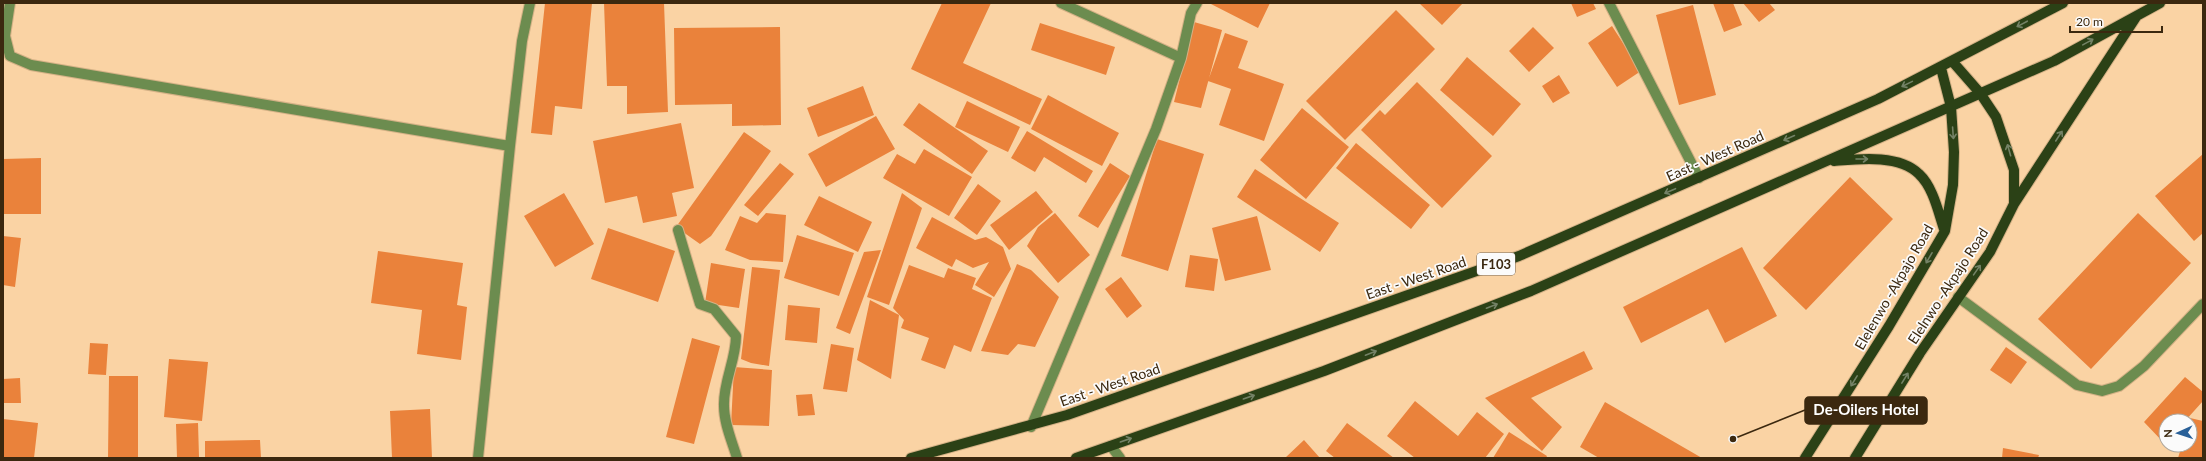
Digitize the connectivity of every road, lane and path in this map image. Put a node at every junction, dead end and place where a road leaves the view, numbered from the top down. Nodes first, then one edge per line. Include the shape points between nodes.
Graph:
1 (10, 3) edge
2 (530, 3) edge
3 (1061, 3) edge
4 (1198, 3) edge
5 (1609, 3) edge
6 (2063, 3) edge
7 (2160, 3) edge
8 (2137, 15) junction
9 (1181, 58) junction
10 (1952, 61) junction
11 (1941, 68) junction
12 (1980, 93) junction
13 (1951, 106) junction
14 (510, 146) junction
15 (1824, 162) junction
16 (1699, 178) junction
17 (2014, 204) junction
18 (678, 230) dead end
19 (1945, 231) junction
20 (1958, 297) junction
21 (2203, 304) edge
22 (1031, 427) junction
23 (1111, 446) junction
24 (478, 458) edge
25 (737, 458) edge
26 (910, 458) edge
27 (1076, 458) edge
28 (1120, 458) edge
29 (1805, 458) edge
30 (1854, 458) edge

1 - 14 street via 5,36 10,56 31,65
2 - 14 street via 522,41
3 - 9 street
4 - 9 street via 1191,13
5 - 16 street
6 -> 10 main road, East - West Road / F103
7 - 8 main road, F103
12 -> 8 main road, F103 via 2054,61
17 -> 8 main road
9 - 22 street via 1156,129
10 - 11 main road, East - West Road / F103
10 - 12 main road, Elelnwo -Akpajo Road
11 - 13 main road, Elelenwo -Akpajo Road
11 -> 16 main road, East - West Road / F103 via 1878,99
12 - 13 main road, F103
17 -> 12 main road, Elelnwo -Akpajo Road via 2014,170 2006,140 1996,117
13 - 15 main road, F103
13 -> 19 main road, Elelenwo -Akpajo Road via 1953,185
14 - 24 street
15 -> 19 main road via 1862,158 1893,160 1919,173 1932,194
23 -> 15 main road, F103 via 1324,371 1531,291
16 -> 22 main road, East - West Road / F103 via 1519,256
20 -> 17 main road, Elelnwo -Akpajo Road via 1990,252
18 - 25 street via 700,304 714,309 736,336 736,351 724,405 725,419
19 -> 29 main road, Elelenwo -Akpajo Road via 1889,326
20 - 21 street via 2077,385 2102,392 2119,386 2139,370
30 -> 20 main road, Elelnwo -Akpajo Road
22 - 26 main road, East - West Road / F103
23 - 27 main road, F103
23 - 28 street

